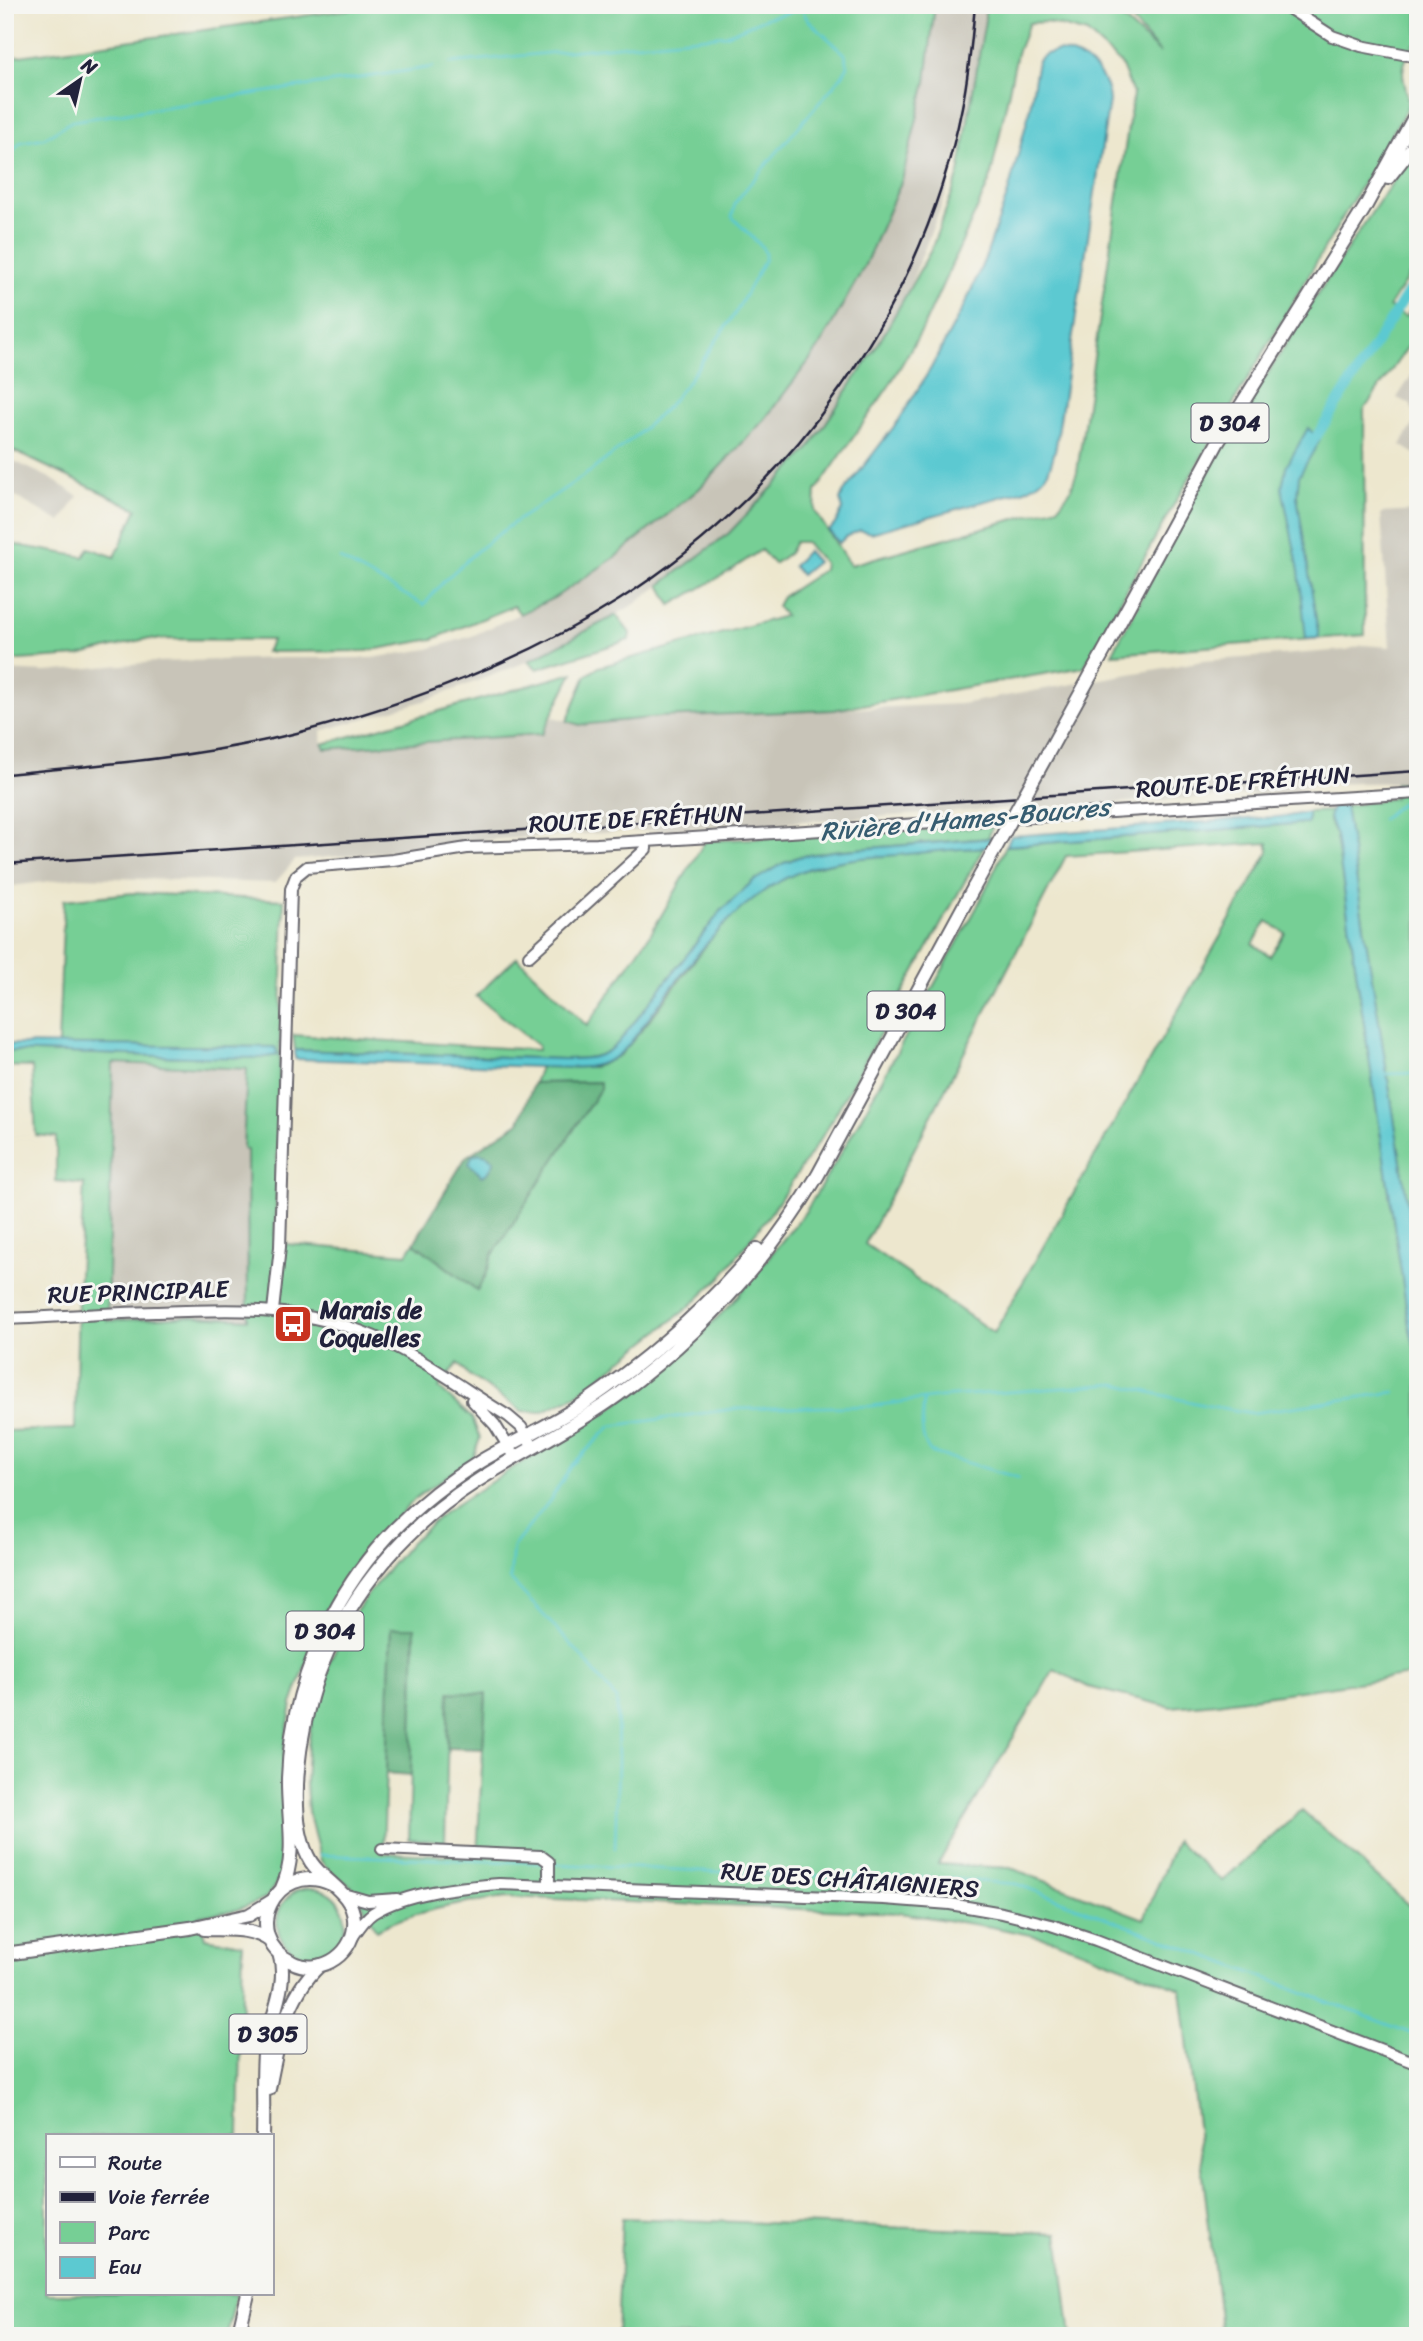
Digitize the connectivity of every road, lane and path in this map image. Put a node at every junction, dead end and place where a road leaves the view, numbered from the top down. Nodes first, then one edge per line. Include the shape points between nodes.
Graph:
1 (1284, 5) edge
2 (1418, 57) edge
3 (1418, 110) edge
4 (1418, 140) edge
5 (1364, 209) junction
6 (1418, 793) edge
7 (646, 841) junction
8 (529, 956) dead end
9 (838, 1134) junction
10 (273, 1311) junction
11 (5, 1319) edge
12 (443, 1376) junction
13 (527, 1436) junction
14 (508, 1446) junction
15 (534, 1448) junction
16 (516, 1458) junction
17 (382, 1849) dead end
18 (331, 1884) junction
19 (549, 1885) junction
20 (282, 1889) junction
21 (344, 1894) junction
22 (418, 1896) junction
23 (272, 1901) junction
24 (190, 1928) junction
25 (352, 1938) junction
26 (270, 1941) junction
27 (279, 1953) junction
28 (5, 1954) edge
29 (320, 1965) junction
30 (1418, 2064) edge
31 (264, 2116) junction
32 (264, 2134) edge
33 (248, 2296) edge
34 (238, 2336) edge

1 - 2 street via 1332,36
3 - 5 main road, D 304
4 - 5 main road, D 304
5 - 9 main road, D 304, bridge via 1224,432
6 - 7 street, ROUTE DE FRÉTHUN
7 - 8 street via 646,849
7 - 10 street, ROUTE DE FRÉTHUN via 467,848 312,866 297,874 291,893 280,1247
9 - 13 main road, D 304 via 757,1249 702,1309 612,1383
9 - 15 main road, D 304 via 796,1211 710,1315 617,1395
10 - 11 street, RUE PRINCIPALE
10 - 12 street, RUE PRINCIPALE via 363,1332
12 - 13 street via 508,1416
12 - 14 street via 482,1409
13 - 14 main road, D 304
13 - 15 street
14 - 16 street
14 - 20 main road, D 304 via 407,1516 359,1572 332,1616 308,1669 293,1721 288,1789 290,1863
15 - 16 main road, D 304
16 - 18 main road, D 304 via 464,1489 409,1535 365,1586 326,1655 303,1726 298,1807 307,1854
17 - 19 street via 537,1855 549,1867
18 - 20 main road via 306,1879
18 - 21 main road
19 - 22 street, RUE DES CHÂTAIGNIERS via 479,1886
19 - 30 street, RUE DES CHÂTAIGNIERS via 884,1899 1002,1913 1097,1940
20 - 23 main road
21 - 22 street via 368,1901
21 - 25 main road via 353,1912
22 - 25 street, RUE DES CHÂTAIGNIERS via 373,1914
23 - 24 main road via 249,1915
23 - 26 main road via 266,1918
24 - 26 main road via 248,1931
24 - 28 main road
25 - 29 main road via 339,1956
26 - 27 main road
27 - 29 main road via 298,1965
27 - 31 main road, D 305 via 282,1982 265,2052
29 - 31 main road, D 305 via 303,1984 286,2022
31 - 32 main road, D 305
33 - 34 main road

